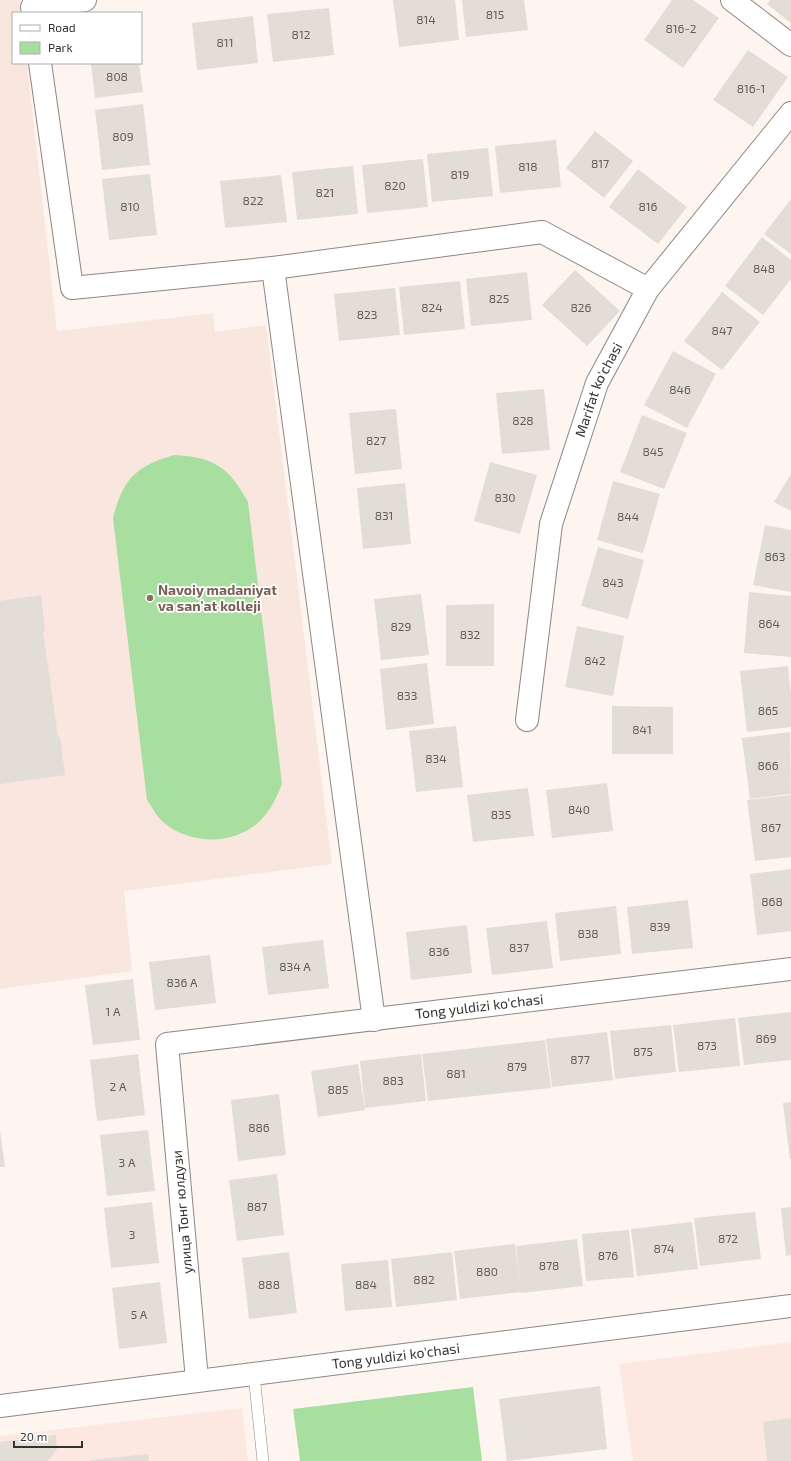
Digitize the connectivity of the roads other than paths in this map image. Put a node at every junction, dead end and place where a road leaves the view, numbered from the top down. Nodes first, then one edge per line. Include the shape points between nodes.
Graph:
1 (85, 0) edge
2 (732, 0) edge
3 (32, 7) edge
4 (791, 45) edge
5 (40, 64) edge
6 (791, 113) edge
7 (273, 268) junction
8 (648, 288) junction
9 (527, 720) dead end
10 (791, 969) edge
11 (374, 1020) junction
12 (167, 1044) joint
13 (791, 1306) edge
14 (254, 1375) junction
15 (197, 1380) junction
16 (0, 1406) edge
17 (263, 1461) edge

1 - 3 street
2 - 4 street
5 - 7 street via 72,288
6 - 8 street, Marifat ko'chasi
7 - 8 street via 542,232
7 - 11 street
8 - 9 street, Marifat ko'chasi via 597,383 551,524
10 - 11 street, Tong yuldizi ko'chasi
11 - 12 street, Tong yuldizi ko'chasi
12 - 15 street, улица Тонг юлдузи
13 - 14 street, Tong yuldizi ko'chasi
14 - 15 street, Tong yuldizi ko'chasi
14 - 17 lane
15 - 16 street, Tong yuldizi ko'chasi

